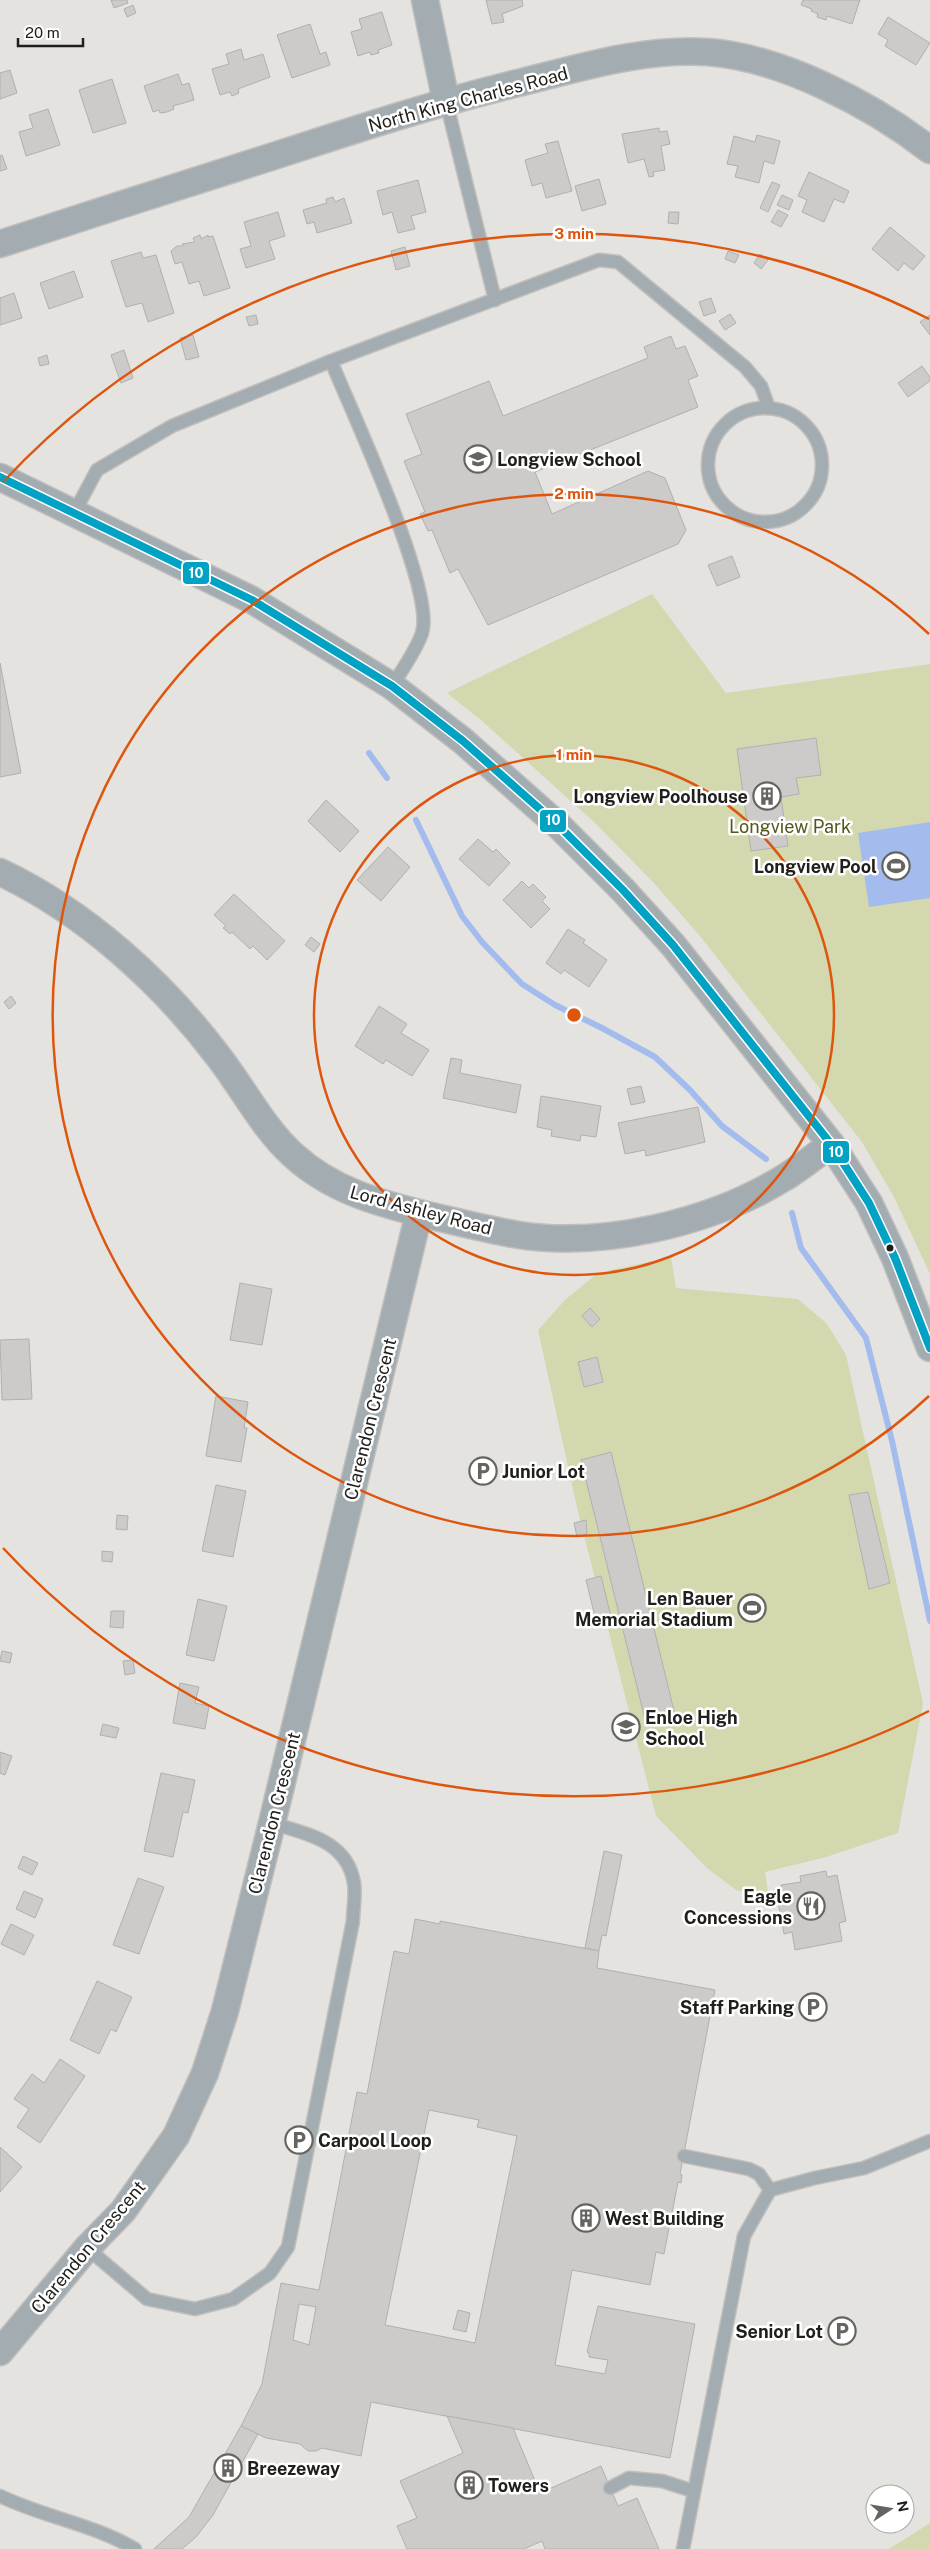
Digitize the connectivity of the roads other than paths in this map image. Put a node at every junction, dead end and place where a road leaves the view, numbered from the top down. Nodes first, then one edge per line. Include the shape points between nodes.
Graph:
1 (425, 0) edge
2 (446, 101) junction
3 (930, 150) edge
4 (0, 244) edge
5 (495, 300) junction
6 (331, 361) junction
7 (769, 408) junction
8 (0, 477) edge
9 (74, 513) junction
10 (392, 686) junction
11 (0, 872) edge
12 (831, 1144) junction
13 (419, 1213) junction
14 (930, 1348) edge
15 (272, 1823) junction
16 (930, 2141) edge
17 (684, 2156) dead end
18 (770, 2190) junction
19 (87, 2248) junction
20 (0, 2352) edge
21 (610, 2488) dead end
22 (693, 2491) junction
23 (0, 2496) edge
24 (135, 2549) edge
25 (683, 2549) edge

1 - 2 street
2 - 3 street, North King Charles Road via 636,56 708,52 805,77 876,113
2 - 4 street, North King Charles Road
2 - 5 lane
5 - 6 lane
5 - 7 lane via 599,260 618,262 745,367 761,386
6 - 9 lane via 172,426 96,470
6 - 10 lane via 403,537 423,604 422,632
7 - 7 lane via 750,410 733,418 719,431 710,448 708,467 712,486 721,502 753,522 772,522 790,517 806,506 822,473 822,454 815,436 803,422 787,412
8 - 9 street
9 - 10 street via 252,600
10 - 12 street via 510,781 623,890 673,946
11 - 13 street, Lord Ashley Road via 60,906 122,954 167,997 198,1029 267,1125 292,1154 316,1173 360,1197
12 - 13 street, Lord Ashley Road via 781,1180 741,1199 710,1212 638,1232 579,1238 522,1236
12 - 14 street via 869,1203 895,1258
13 - 15 street, Clarendon Crescent
15 - 19 street, Clarendon Crescent via 225,2011 205,2073 176,2136 124,2211
15 - 19 lane via 327,1841 343,1856 354,1882 353,1921 288,2247 270,2273 233,2299 195,2309 147,2299
16 - 18 lane via 864,2168
17 - 18 lane via 749,2169 759,2174
18 - 22 lane via 744,2236 732,2310
19 - 20 street, Clarendon Crescent
21 - 22 lane via 629,2478 662,2481
22 - 25 lane
23 - 24 lane

